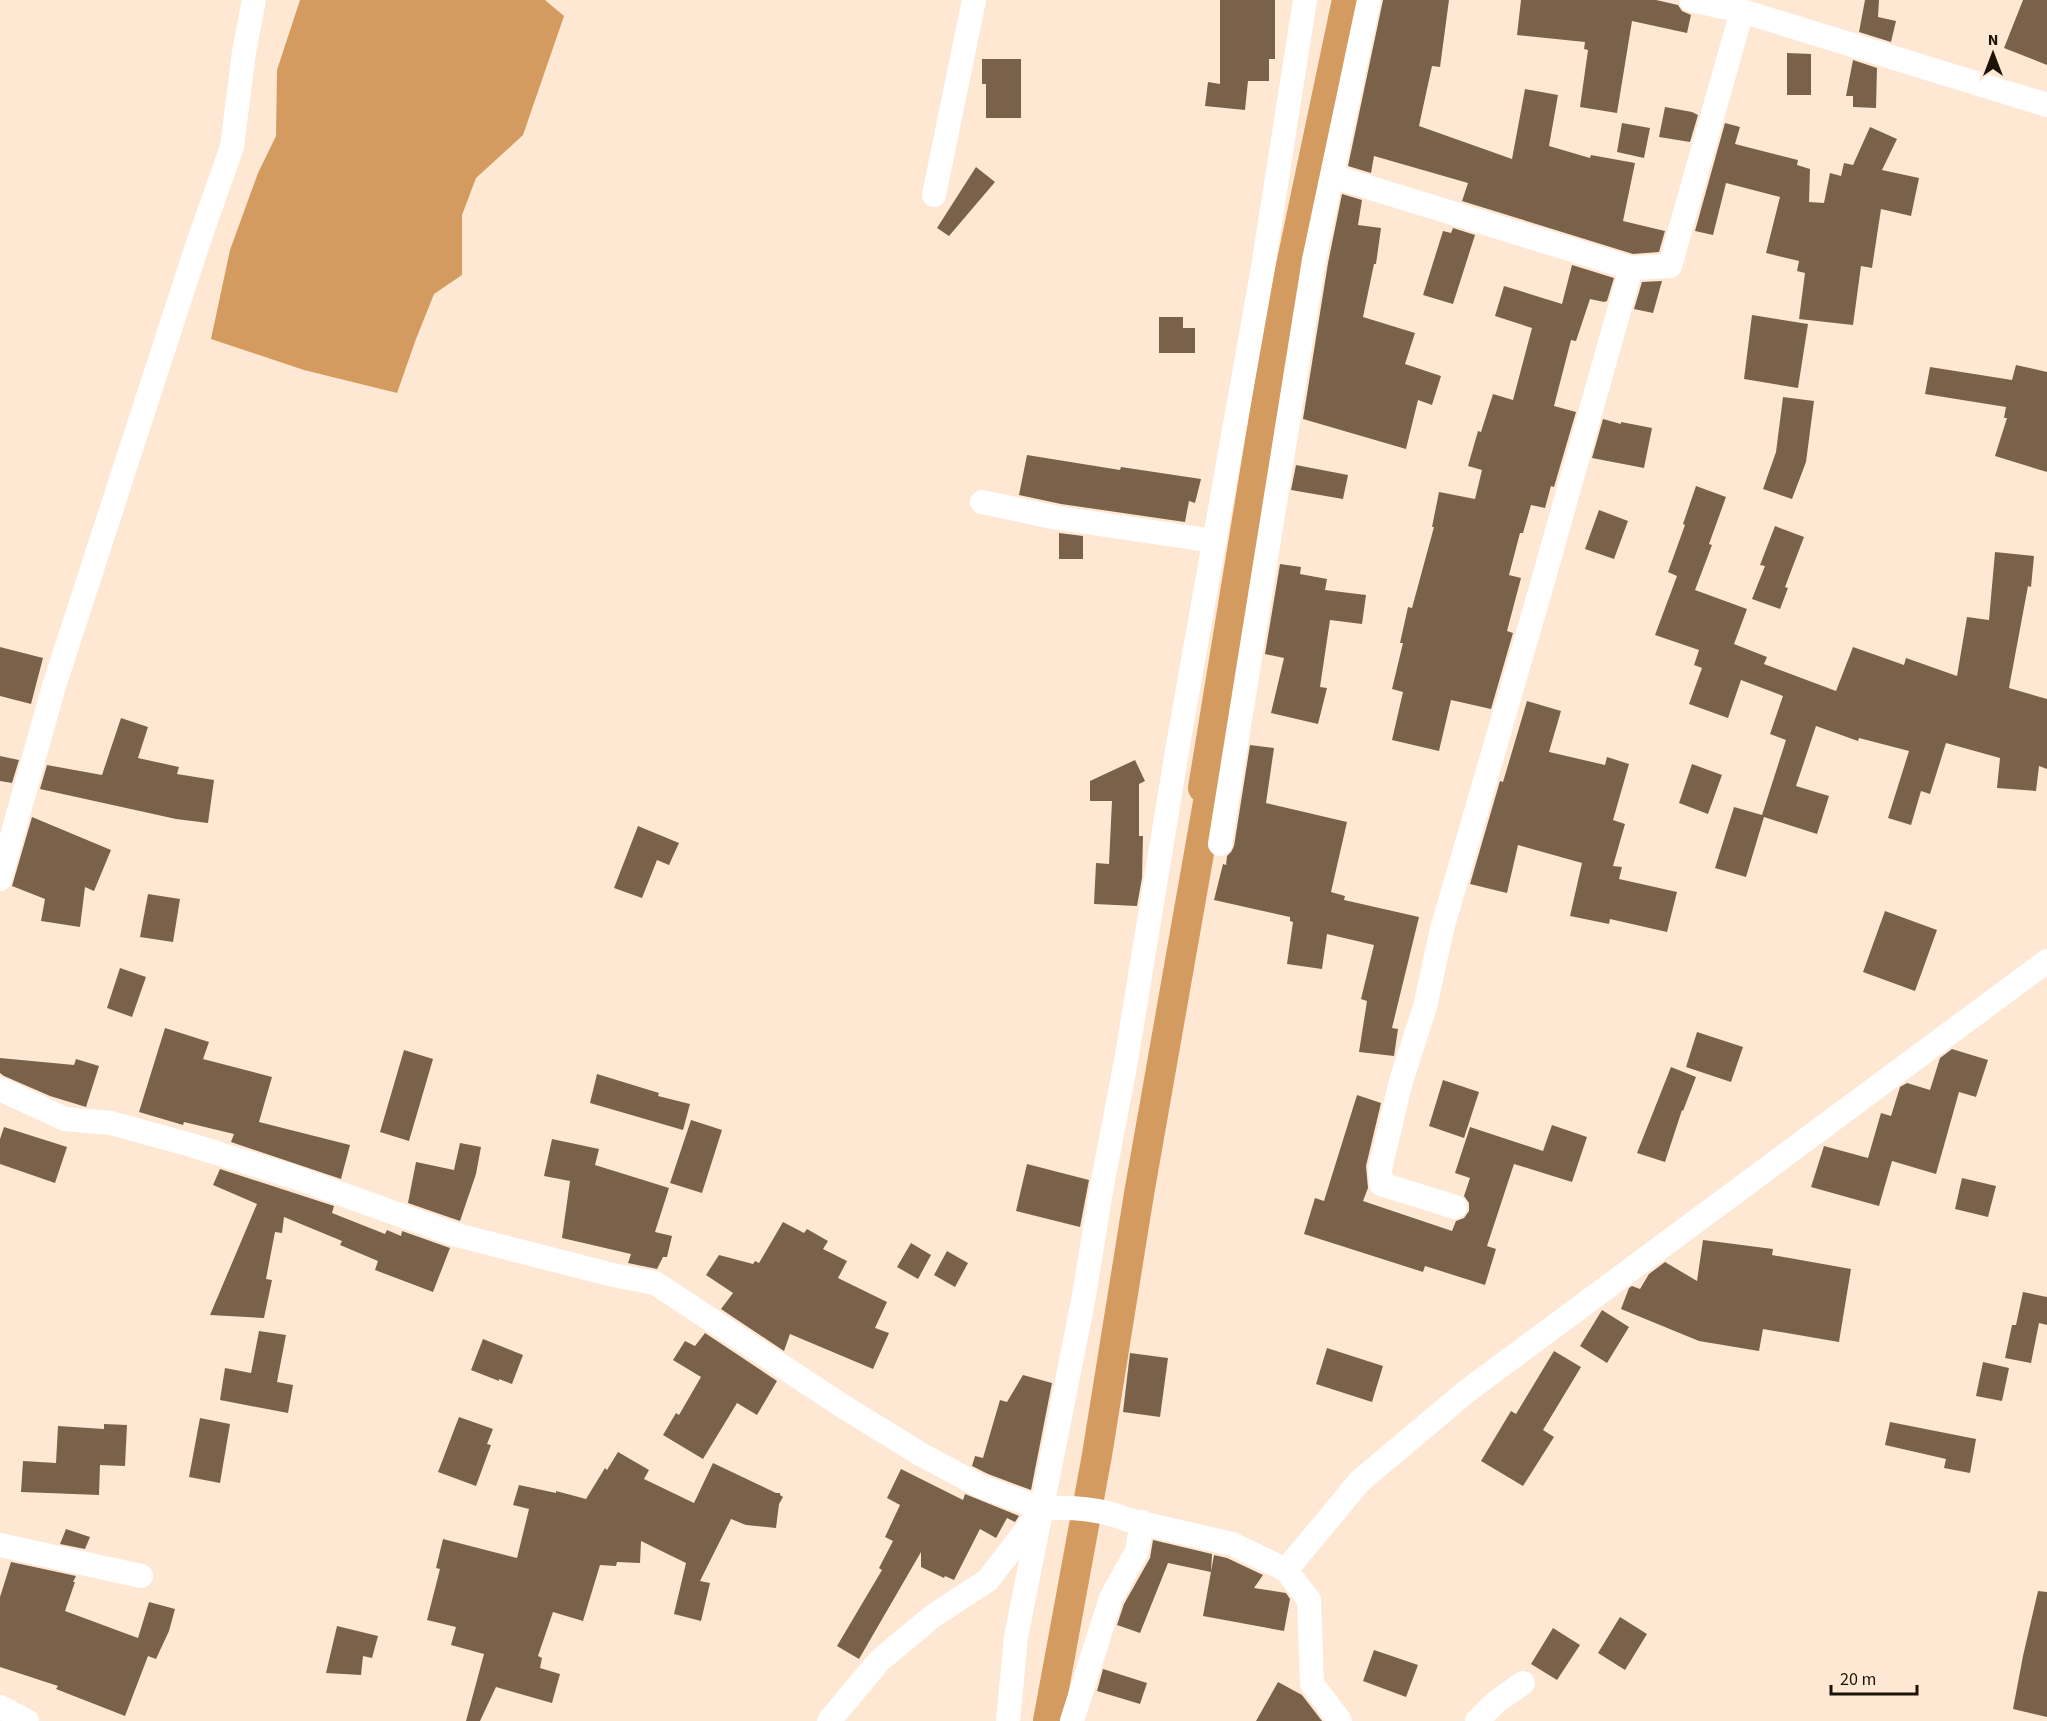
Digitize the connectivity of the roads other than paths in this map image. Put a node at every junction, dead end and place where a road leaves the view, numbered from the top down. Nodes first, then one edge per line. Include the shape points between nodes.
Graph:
1 (254, 0) edge
2 (974, 0) edge
3 (1305, 0) edge
4 (1369, 0) edge
5 (1691, 0) edge
6 (1742, 11) junction
7 (2047, 105) edge
8 (1332, 176) junction
9 (934, 195) dead end
10 (1631, 268) junction
11 (982, 502) dead end
12 (1214, 542) junction
13 (1220, 844) dead end
14 (0, 879) edge
15 (2047, 960) edge
16 (0, 1089) edge
17 (1455, 1207) dead end
18 (1053, 1508) junction
19 (1142, 1522) junction
20 (0, 1545) edge
21 (1286, 1570) junction
22 (141, 1576) dead end
23 (1523, 1683) dead end
24 (0, 1707) edge
25 (27, 1721) edge
26 (829, 1721) edge
27 (1008, 1721) edge
28 (1072, 1721) edge
29 (1340, 1721) edge
30 (1477, 1721) edge

1 - 14 street via 232,147 54,686
2 - 9 street
3 - 12 street
4 - 8 street
5 - 6 street
6 - 7 street
6 - 10 street via 1670,266
8 - 10 street
8 - 13 street via 1314,260
10 - 17 street via 1442,929 1425,1007 1401,1081 1380,1169 1380,1184
11 - 12 street
12 - 18 street via 1101,1191
15 - 21 street via 1467,1391 1360,1481
16 - 18 street via 65,1119 111,1123 191,1145 453,1234 655,1283 922,1455 982,1487
18 - 19 street via 1117,1515
18 - 26 street via 988,1580 933,1616 879,1661
18 - 27 street via 1016,1637
19 - 21 street via 1232,1544
19 - 28 street via 1137,1551 1111,1598
20 - 22 street
21 - 29 street via 1309,1600 1312,1684
23 - 30 street
24 - 25 street

